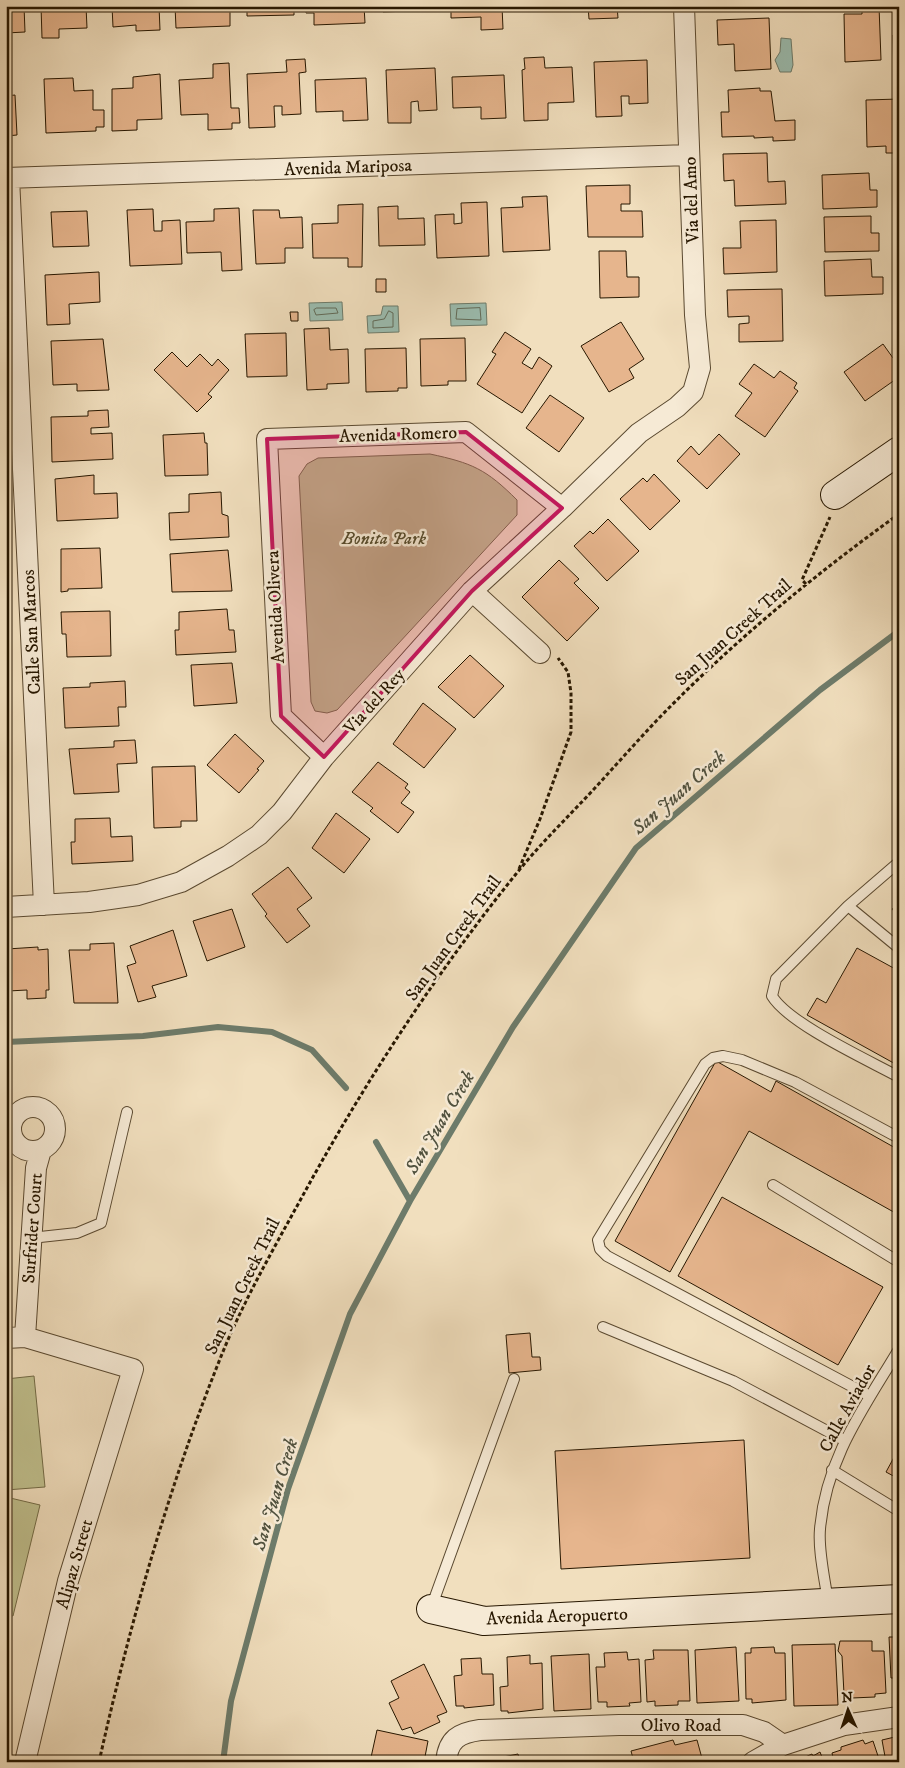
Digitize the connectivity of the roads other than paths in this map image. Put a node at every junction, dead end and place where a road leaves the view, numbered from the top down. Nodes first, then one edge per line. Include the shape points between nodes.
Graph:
1 (684, 6) edge
2 (689, 155) junction
3 (8, 178) edge
4 (693, 392) joint
5 (267, 439) joint
6 (899, 450) edge
7 (835, 495) road end
8 (562, 508) junction
9 (472, 591) junction
10 (540, 653) road end
11 (324, 757) junction
12 (899, 862) edge
13 (44, 905) junction
14 (848, 906) junction
15 (6, 907) edge
16 (899, 948) edge
17 (899, 1078) edge
18 (127, 1112) dead end
19 (899, 1138) edge
20 (41, 1150) dead end
21 (772, 1185) dead end
22 (31, 1238) junction
23 (899, 1262) edge
24 (603, 1327) dead end
25 (16, 1338) edge
26 (899, 1349) edge
27 (895, 1365) edge
28 (514, 1379) dead end
29 (870, 1396) junction
30 (844, 1440) junction
31 (832, 1470) junction
32 (899, 1511) edge
33 (899, 1598) edge
34 (828, 1603) junction
35 (431, 1609) joint
36 (899, 1717) edge
37 (783, 1745) junction
38 (25, 1762) edge
39 (446, 1762) edge
40 (753, 1762) edge

1 - 2 street, Via del Amo
2 - 3 street, Avenida Mariposa
2 - 4 street, Via del Amo via 700,368
3 - 13 street, Calle San Marcos
4 - 8 street, Via del Rey via 639,433
5 - 8 street, Avenida Romero via 466,432
5 - 11 street, Avenida Olivera via 281,716
6 - 7 street
8 - 9 street, Via del Rey
9 - 10 street
9 - 11 street, Via del Rey
11 - 13 street, Via del Rey via 282,812 259,836 181,882 138,895
12 - 14 lane
13 - 15 street, Via del Rey
14 - 16 lane
14 - 17 lane via 776,979 772,996 778,1006 824,1037
18 - 22 lane via 102,1223 77,1233
19 - 29 lane via 795,1082 742,1060 723,1056 713,1058 705,1064 598,1240 606,1256
20 - 22 street, Surfrider Court via 36,1168
21 - 23 lane
22 - 25 street, Surfrider Court
24 - 30 lane via 733,1382
25 - 38 street, Alipaz Street via 133,1369 68,1581
26 - 27 lane, Calle Aviador
27 - 29 lane, Calle Aviador
28 - 35 lane, Avenida Aeropuerto
29 - 30 lane, Calle Aviador
30 - 31 lane, Calle Aviador
31 - 32 lane
31 - 34 lane, Calle Aviador via 820,1530
33 - 34 street, Avenida Aeropuerto
34 - 35 street, Avenida Aeropuerto via 484,1621
36 - 37 street via 844,1726
37 - 39 street, Olivo Road via 764,1732 743,1725 619,1724 480,1730 456,1737 448,1747
37 - 40 street

